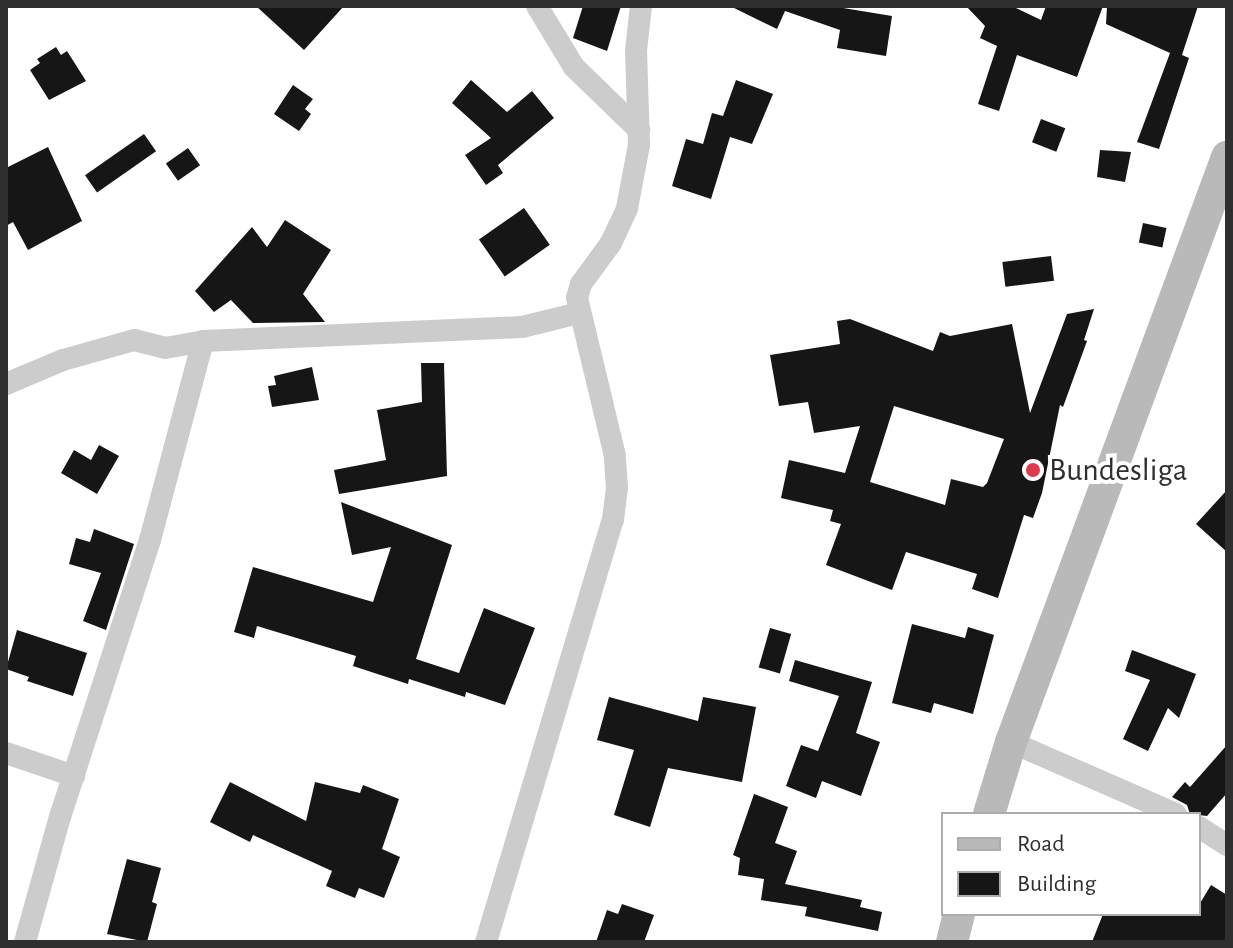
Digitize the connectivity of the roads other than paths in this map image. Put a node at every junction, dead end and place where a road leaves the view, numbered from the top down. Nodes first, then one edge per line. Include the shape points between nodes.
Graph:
1 (537, 6) edge
2 (641, 6) edge
3 (639, 130) junction
4 (1227, 157) edge
5 (579, 313) junction
6 (203, 341) junction
7 (6, 384) edge
8 (1011, 742) junction
9 (6, 753) edge
10 (74, 776) junction
11 (990, 812) edge
12 (1171, 812) edge
13 (1201, 828) edge
14 (1227, 845) edge
15 (958, 916) edge
16 (25, 942) edge
17 (486, 942) edge
18 (952, 942) edge

1 - 3 street via 574,67
2 - 3 street via 636,51
3 - 5 street via 627,208 611,243 581,284
4 - 8 main road
5 - 6 street via 522,327
5 - 17 street via 615,456 613,520
6 - 7 street via 165,348 134,340 105,345
6 - 10 street via 150,540
8 - 11 main road
8 - 12 street
9 - 10 street
10 - 16 street
13 - 14 street
15 - 18 main road

